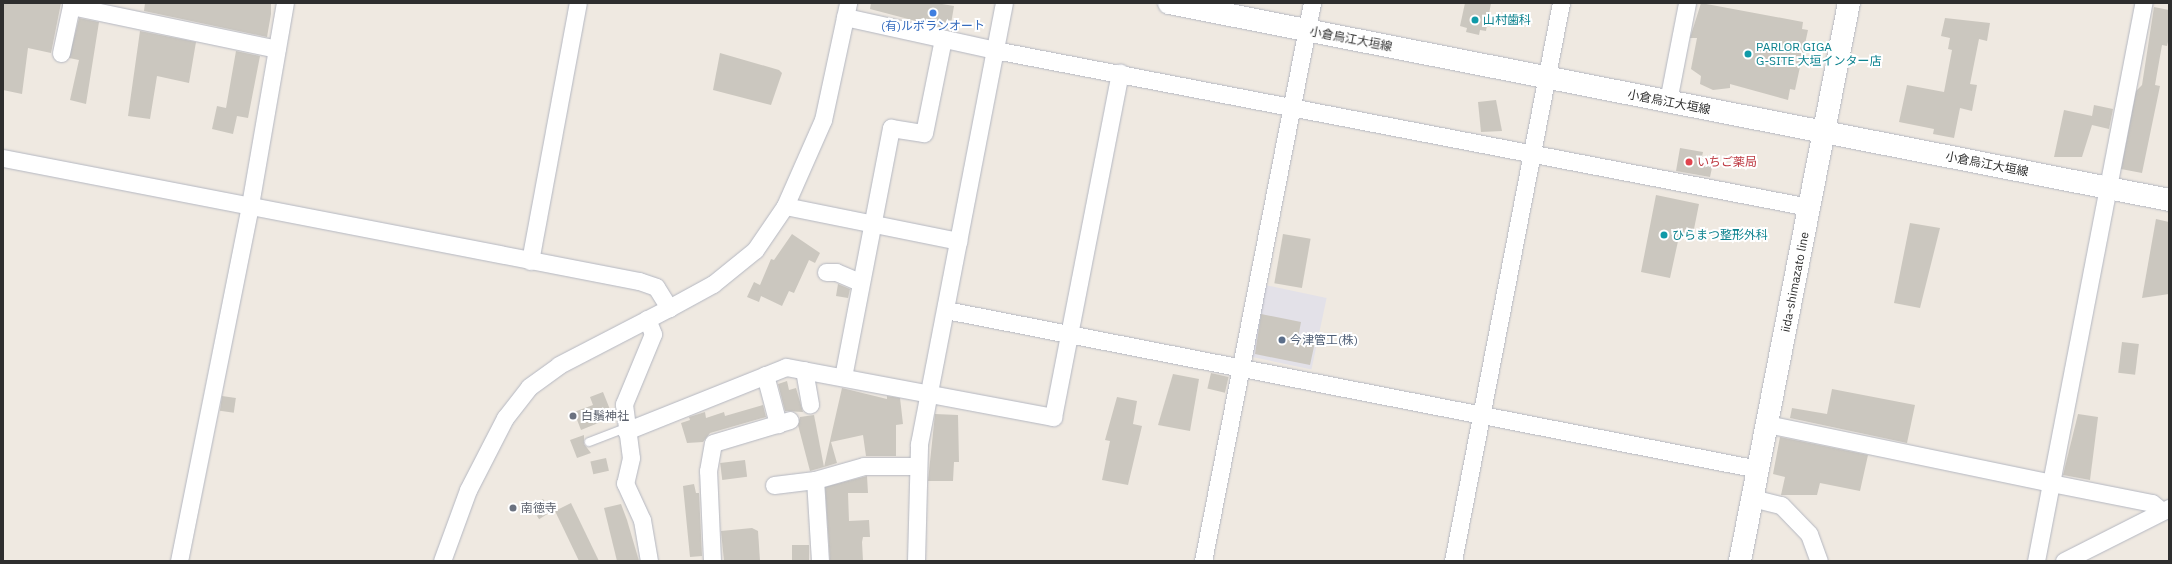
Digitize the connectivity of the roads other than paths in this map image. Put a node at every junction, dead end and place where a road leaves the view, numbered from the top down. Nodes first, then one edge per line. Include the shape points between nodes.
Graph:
1 (285, 3) edge
2 (578, 3) edge
3 (1004, 3) edge
4 (1169, 3) edge
5 (1312, 3) edge
6 (1561, 3) edge
7 (1687, 3) edge
8 (1849, 3) edge
9 (2144, 3) edge
10 (71, 4) edge
11 (846, 10) edge
12 (1306, 30) junction
13 (943, 38) junction
14 (277, 49) junction
15 (995, 50) junction
16 (61, 53) dead end
17 (1120, 72) junction
18 (1547, 77) junction
19 (1668, 101) junction
20 (1292, 106) junction
21 (1824, 132) junction
22 (1532, 153) junction
23 (3, 158) edge
24 (2106, 188) junction
25 (2169, 200) edge
26 (250, 205) junction
27 (785, 206) junction
28 (1809, 207) junction
29 (870, 225) junction
30 (959, 241) junction
31 (530, 261) junction
32 (826, 272) dead end
33 (860, 282) junction
34 (669, 308) junction
35 (946, 310) junction
36 (647, 319) junction
37 (1069, 334) junction
38 (1242, 367) junction
39 (804, 370) junction
40 (765, 376) junction
41 (843, 377) junction
42 (929, 392) junction
43 (810, 404) dead end
44 (1482, 415) junction
45 (1766, 424) junction
46 (626, 429) junction
47 (589, 442) dead end
48 (918, 466) junction
49 (1758, 469) junction
50 (815, 480) junction
51 (2050, 483) junction
52 (774, 485) dead end
53 (1752, 498) junction
54 (2165, 509) edge
55 (179, 561) edge
56 (442, 561) edge
57 (649, 561) edge
58 (712, 561) edge
59 (820, 561) edge
60 (916, 561) edge
61 (1204, 561) edge
62 (1453, 561) edge
63 (1740, 561) edge
64 (1819, 561) edge
65 (2036, 561) edge
66 (2064, 561) edge

1 - 14 street
2 - 31 street
3 - 15 street
4 - 12 main road, 小倉烏江大垣線
5 - 12 street
6 - 18 street
7 - 19 street
8 - 21 main road, iida-shimazato line
9 - 24 street
10 - 14 street
10 - 16 street
11 - 13 street
11 - 27 street via 823,120
12 - 18 main road, 小倉烏江大垣線
12 - 20 street
13 - 15 street
13 - 29 street via 924,133 891,128
14 - 26 street
15 - 17 street
15 - 30 street
17 - 20 street
17 - 37 street
18 - 19 main road, 小倉烏江大垣線
18 - 22 street
19 - 21 main road, 小倉烏江大垣線
20 - 22 street
20 - 38 street
21 - 24 main road, 小倉烏江大垣線
21 - 28 main road, iida-shimazato line
22 - 28 street
22 - 44 street
23 - 26 street
24 - 25 main road, 小倉烏江大垣線
24 - 51 street
26 - 31 street
26 - 55 street
27 - 29 street
27 - 34 street via 755,250 713,284
28 - 45 main road, iida-shimazato line
29 - 30 street
29 - 33 street
30 - 35 street
31 - 34 street via 639,281 656,287
32 - 33 street via 836,272
33 - 41 street
34 - 36 street
35 - 37 street
35 - 42 street
36 - 46 street via 653,334 624,404
36 - 56 street via 559,365 528,387 505,418 468,490 456,531
37 - 38 street
37 - 42 street via 1052,417
38 - 44 street
38 - 61 street
39 - 40 street via 786,367
39 - 41 street
39 - 43 street
40 - 46 street
40 - 58 street via 784,422 713,443 708,471
41 - 42 street
42 - 48 street
44 - 49 street
44 - 62 street
45 - 49 main road, iida-shimazato line
45 - 51 street
46 - 47 lane
46 - 57 street via 631,458 625,483 642,520
48 - 50 street via 864,466
48 - 60 street
49 - 53 main road, iida-shimazato line
50 - 52 street
50 - 59 street
51 - 54 street via 2152,503
51 - 65 street
53 - 63 main road, iida-shimazato line
53 - 64 street via 1781,505 1809,534
54 - 66 street

